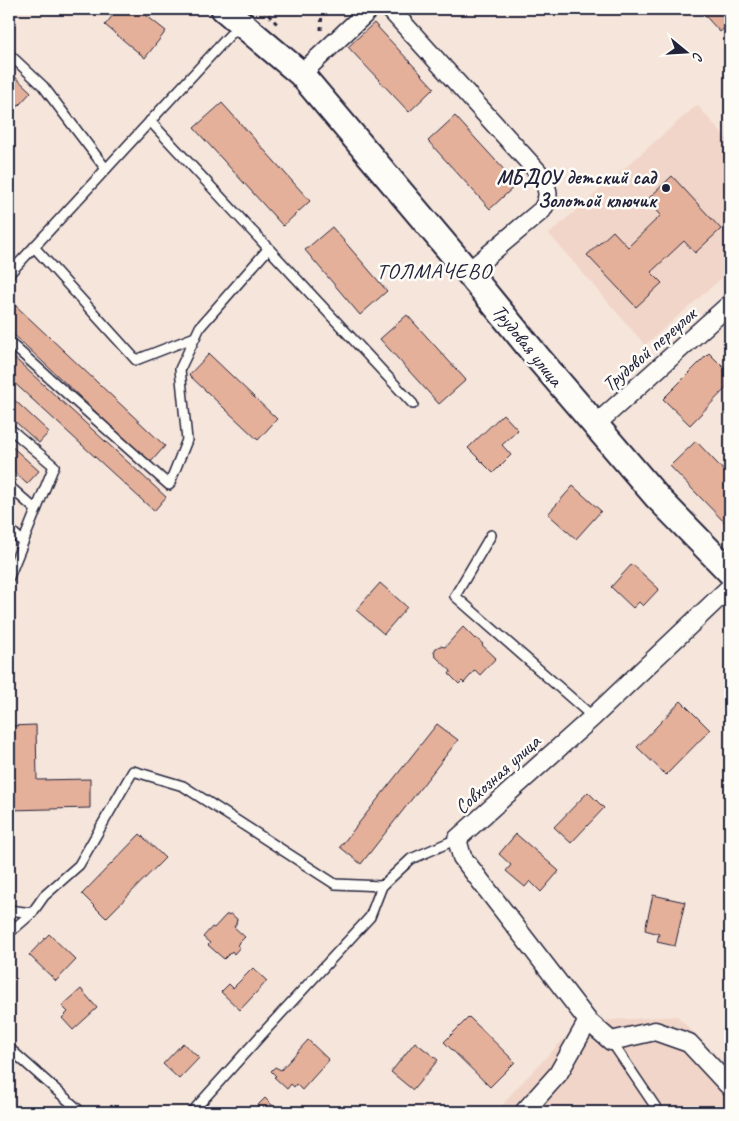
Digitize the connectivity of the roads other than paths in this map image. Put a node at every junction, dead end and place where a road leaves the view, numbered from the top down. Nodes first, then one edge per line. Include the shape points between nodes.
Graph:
1 (370, 9) edge
2 (390, 9) edge
3 (232, 16) edge
4 (9, 54) edge
5 (301, 74) junction
6 (150, 121) junction
7 (106, 169) junction
8 (34, 247) junction
9 (269, 248) junction
10 (468, 272) junction
11 (9, 274) edge
12 (730, 304) edge
13 (195, 337) junction
14 (9, 342) edge
15 (413, 404) dead end
16 (595, 425) junction
17 (9, 428) edge
18 (9, 486) edge
19 (36, 510) junction
20 (9, 530) edge
21 (491, 535) dead end
22 (23, 542) junction
23 (730, 572) edge
24 (9, 577) edge
25 (730, 587) edge
26 (593, 717) junction
27 (457, 839) junction
28 (382, 886) junction
29 (9, 910) edge
30 (32, 913) junction
31 (9, 933) edge
32 (588, 1021) junction
33 (611, 1041) junction
34 (9, 1048) edge
35 (730, 1087) edge
36 (81, 1112) edge
37 (192, 1112) edge
38 (524, 1112) edge
39 (660, 1112) edge

1 - 5 street
2 - 10 street via 538,172 546,187 548,201 542,210
3 - 5 street, Трудовая улица
3 - 6 lane
4 - 7 lane via 43,86
5 - 10 street, Трудовая улица
6 - 7 lane
6 - 9 lane
7 - 8 lane
8 - 11 lane
8 - 13 lane via 136,360
9 - 13 lane via 200,327
9 - 15 lane
10 - 16 street, Трудовая улица
12 - 16 street, Трудовой переулок
13 - 14 lane via 180,369 187,440 169,484
16 - 23 street, Трудовая улица via 657,497
17 - 19 lane via 54,466
18 - 19 lane
19 - 22 lane
20 - 22 lane
21 - 26 lane via 455,596
22 - 24 lane
25 - 26 street, Совхозная улица
26 - 27 street, Совхозная улица
27 - 28 lane via 411,860
27 - 32 street, Совхозная улица via 462,857
28 - 30 lane via 335,884 183,786 133,771 79,865 44,896
28 - 37 lane via 370,917
29 - 30 lane
30 - 31 lane
32 - 33 street, Совхозная улица
32 - 38 street via 558,1074
33 - 35 street via 655,1031 689,1043
33 - 39 lane
34 - 36 lane

